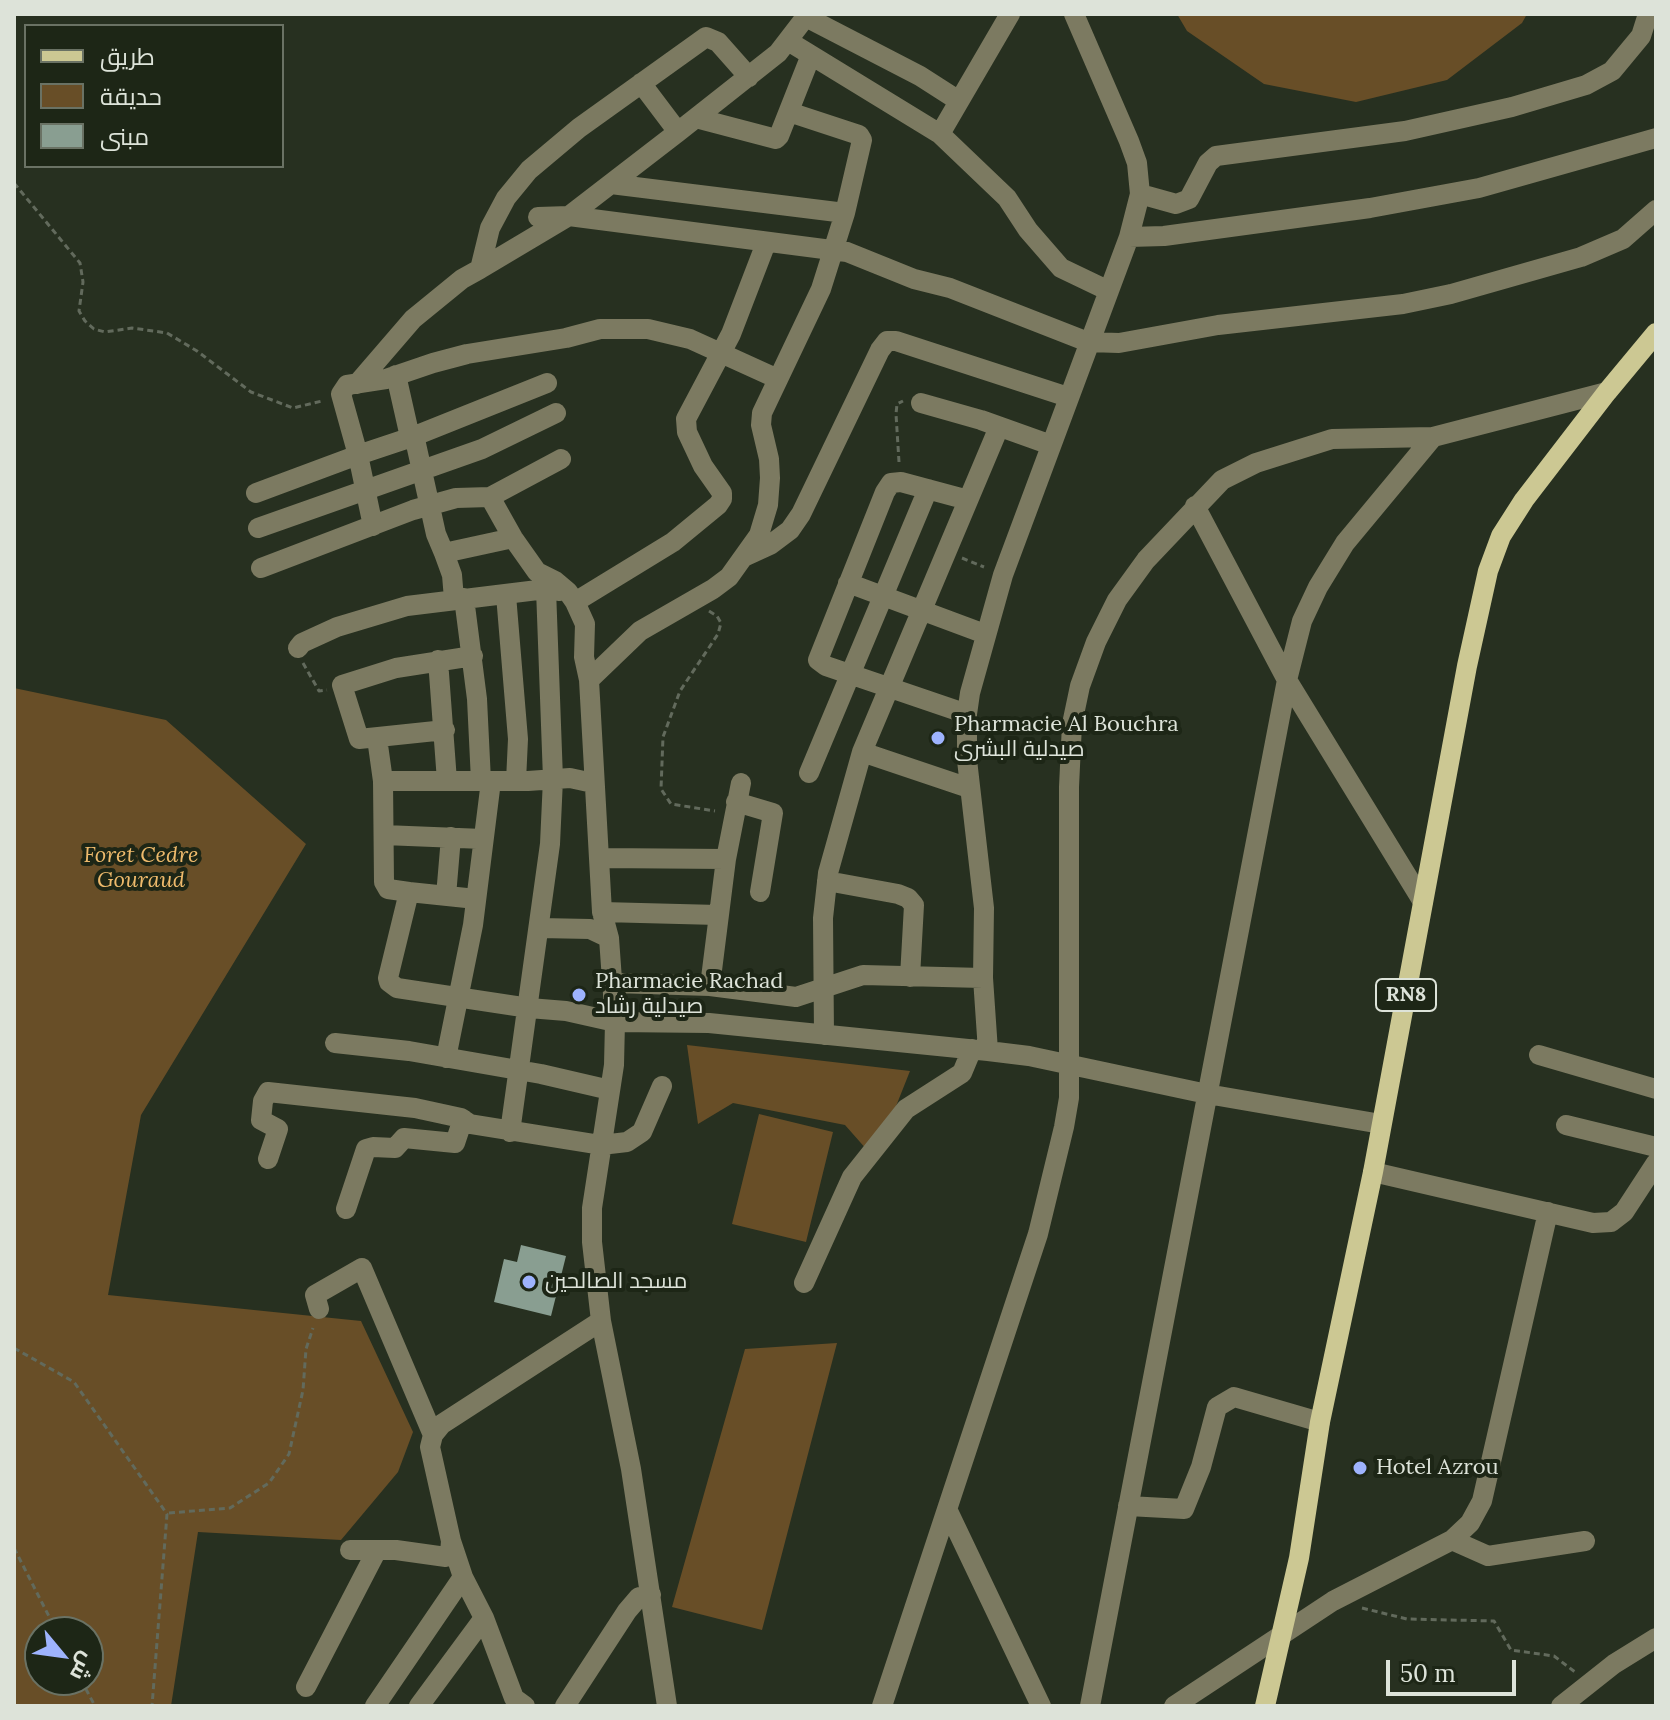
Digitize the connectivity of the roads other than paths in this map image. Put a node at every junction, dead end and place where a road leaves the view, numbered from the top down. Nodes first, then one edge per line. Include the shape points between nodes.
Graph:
1 (1010, 14) edge
2 (1074, 14) edge
3 (1648, 14) edge
4 (807, 15) edge
5 (788, 41) junction
6 (811, 55) junction
7 (749, 77) junction
8 (641, 83) junction
9 (959, 101) junction
10 (789, 112) junction
11 (696, 118) junction
12 (678, 132) junction
13 (940, 134) junction
14 (1656, 138) edge
15 (611, 184) junction
16 (1140, 194) junction
17 (1656, 210) edge
18 (845, 213) junction
19 (569, 216) junction
20 (538, 217) dead end
21 (1129, 237) junction
22 (766, 243) junction
23 (834, 252) junction
24 (480, 269) junction
25 (1109, 291) junction
26 (1656, 333) edge
27 (1088, 342) junction
28 (721, 351) junction
29 (396, 375) junction
30 (778, 379) junction
31 (547, 383) dead end
32 (349, 389) junction
33 (1607, 392) junction
34 (1068, 397) junction
35 (921, 403) road end
36 (556, 413) dead end
37 (999, 427) junction
38 (412, 436) junction
39 (1433, 437) junction
40 (1051, 445) junction
41 (358, 455) junction
42 (561, 459) dead end
43 (421, 470) junction
44 (296, 478) junction
45 (928, 489) junction
46 (364, 491) junction
47 (256, 493) dead end
48 (490, 497) junction
49 (968, 500) junction
50 (430, 505) junction
51 (1195, 506) junction
52 (307, 512) junction
53 (373, 526) junction
54 (258, 528) dead end
55 (513, 538) junction
56 (444, 553) junction
57 (746, 556) junction
58 (261, 568) dead end
59 (848, 583) junction
60 (546, 589) junction
61 (506, 595) junction
62 (572, 597) junction
63 (884, 597) junction
64 (459, 599) junction
65 (922, 611) junction
66 (985, 634) junction
67 (298, 648) road end
68 (473, 656) junction
69 (438, 660) junction
70 (851, 675) junction
71 (589, 680) junction
72 (1287, 680) junction
73 (889, 688) junction
74 (967, 714) junction
75 (445, 730) junction
76 (377, 738) junction
77 (862, 752) junction
78 (809, 773) dead end
79 (553, 779) junction
80 (383, 781) junction
81 (447, 781) junction
82 (486, 781) junction
83 (516, 781) junction
84 (593, 783) junction
85 (969, 788) junction
86 (384, 835) junction
87 (451, 837) junction
88 (483, 839) junction
89 (600, 858) junction
90 (726, 859) junction
91 (827, 881) junction
92 (409, 892) junction
93 (760, 892) dead end
94 (446, 896) junction
95 (476, 899) junction
96 (1423, 902) junction
97 (602, 912) junction
98 (718, 915) junction
99 (540, 928) junction
100 (609, 938) junction
101 (910, 977) junction
102 (983, 978) junction
103 (614, 983) junction
104 (710, 986) junction
105 (824, 987) junction
106 (459, 998) junction
107 (529, 1008) junction
108 (615, 1022) junction
109 (824, 1035) junction
110 (335, 1043) dead end
111 (980, 1050) junction
112 (1539, 1055) dead end
113 (446, 1058) junction
114 (1068, 1065) junction
115 (520, 1071) junction
116 (662, 1086) dead end
117 (1656, 1089) edge
118 (610, 1090) junction
119 (1207, 1094) junction
120 (463, 1119) junction
121 (1381, 1124) junction
122 (1566, 1125) dead end
123 (510, 1132) junction
124 (601, 1145) junction
125 (1656, 1147) edge
126 (268, 1159) dead end
127 (1656, 1163) edge
128 (1373, 1172) junction
129 (346, 1209) dead end
130 (1548, 1212) junction
131 (804, 1283) dead end
132 (317, 1302) road end
133 (601, 1321) junction
134 (1320, 1422) junction
135 (433, 1435) junction
136 (1128, 1506) junction
137 (948, 1511) junction
138 (1452, 1540) junction
139 (451, 1541) junction
140 (1585, 1541) dead end
141 (350, 1550) dead end
142 (377, 1550) junction
143 (463, 1577) junction
144 (651, 1595) junction
145 (484, 1618) junction
146 (1282, 1634) junction
147 (1656, 1638) edge
148 (306, 1687) dead end
149 (375, 1706) edge
150 (419, 1706) edge
151 (525, 1706) edge
152 (565, 1706) edge
153 (667, 1706) edge
154 (882, 1706) edge
155 (1041, 1706) edge
156 (1090, 1706) edge
157 (1174, 1706) edge
158 (1265, 1706) edge
159 (1561, 1706) edge

1 - 9 street
2 - 16 street via 1129,141
3 - 16 street via 1641,36 1612,71 1586,85 1405,131 1216,156 1189,199 1176,204
4 - 5 street
4 - 9 street
5 - 6 street
5 - 7 street
6 - 10 street
6 - 13 street
7 - 8 street via 718,42 706,37
7 - 11 street
8 - 12 street
8 - 24 street via 529,170 490,228
9 - 13 street
10 - 11 street via 776,139
10 - 18 street via 861,137
11 - 12 street
12 - 15 street
13 - 25 street via 1007,198 1061,268
14 - 21 street via 1479,188 1370,208
15 - 18 street
15 - 19 street
16 - 21 street
17 - 27 street via 1623,239 1451,294 1119,343
18 - 23 street
19 - 20 street
19 - 22 street
19 - 24 street
21 - 25 street
22 - 23 street
22 - 28 street
23 - 27 street via 950,288
23 - 30 street
24 - 32 street via 413,319
25 - 27 street
26 - 33 main road, RN8
27 - 34 street
28 - 29 street via 648,329 600,329 467,354
28 - 30 street
28 - 62 street via 686,419 687,432 722,499 673,542
29 - 32 street
29 - 38 street
30 - 57 street via 760,419 769,459 768,505
31 - 38 street
32 - 41 street
33 - 39 street
33 - 96 main road, RN8 via 1524,500 1501,536 1488,571
34 - 40 street
34 - 57 street via 887,341 801,514 790,530
35 - 37 street
36 - 43 street via 482,449
37 - 40 street
37 - 49 street
38 - 41 street
38 - 43 street
39 - 51 street via 1332,439 1295,449 1222,480
39 - 72 street via 1345,543 1318,587 1302,621
40 - 66 street
41 - 44 street
41 - 46 street
42 - 48 street
43 - 46 street
43 - 50 street
44 - 47 street
44 - 52 street
45 - 49 street
45 - 59 street via 891,483
45 - 63 street
46 - 52 street
46 - 53 street
48 - 50 street
48 - 55 street
49 - 65 street
50 - 53 street
50 - 56 street
51 - 72 street
51 - 114 street via 1117,600 1080,686 1069,787
52 - 54 street
53 - 58 street
55 - 56 street
55 - 62 street via 537,572
56 - 64 street
57 - 71 street via 729,577 640,631
59 - 63 street
59 - 70 street via 818,660
60 - 61 street
60 - 62 street
60 - 79 street
61 - 64 street
61 - 83 street via 518,739
62 - 71 street via 585,624
63 - 65 street
63 - 70 street
64 - 67 street via 378,613
64 - 68 street
65 - 66 street
65 - 73 street
66 - 74 street
68 - 69 street
68 - 82 street
69 - 75 street
69 - 76 street via 342,685 359,739
70 - 73 street
70 - 78 street
71 - 84 street
72 - 96 street
72 - 119 street
73 - 74 street
73 - 77 street
74 - 85 street
75 - 76 street
75 - 81 street
76 - 80 street
77 - 85 street
77 - 91 street
79 - 83 street
79 - 84 street
79 - 99 street
80 - 81 street
80 - 86 street
81 - 82 street
82 - 83 street
82 - 88 street
84 - 89 street
85 - 102 street via 984,908
86 - 87 street
86 - 92 street via 385,886
87 - 88 street
87 - 94 street
88 - 95 street
89 - 90 street
89 - 97 street
90 - 93 street via 737,800 773,813
90 - 98 street
91 - 101 street via 908,898 914,905
91 - 105 street
92 - 94 street
92 - 106 street via 389,982 397,988
94 - 95 street
95 - 106 street
96 - 121 main road, RN8
97 - 98 street
97 - 100 street
98 - 104 street
99 - 100 street via 590,929
99 - 107 street
100 - 103 street
101 - 102 street
101 - 105 street via 863,975
102 - 111 street
103 - 104 street
103 - 108 street
104 - 105 street via 796,997
105 - 109 street
106 - 107 street
106 - 113 street
107 - 108 street
107 - 115 street
108 - 109 street via 709,1023
108 - 118 street
109 - 111 street
110 - 113 street
111 - 114 street
111 - 131 street via 962,1073 906,1109 852,1177
112 - 117 street
113 - 115 street
114 - 119 street
114 - 137 street via 1064,1127 1038,1234
115 - 118 street
115 - 123 street
116 - 124 street via 642,1132 627,1142
118 - 124 street
119 - 121 street
119 - 136 street
120 - 123 street
120 - 126 street via 415,1108 268,1092 261,1120 278,1129
120 - 129 street via 455,1143 404,1138 395,1148 366,1149
121 - 128 main road, RN8
122 - 125 street
123 - 124 street
124 - 133 street via 592,1242
127 - 130 street via 1624,1212 1611,1222
128 - 130 street
128 - 134 main road, RN8
130 - 138 street via 1482,1501
132 - 135 street via 362,1268
133 - 135 street via 442,1424
133 - 144 street
134 - 136 street via 1234,1397 1217,1407 1184,1509
134 - 146 main road, RN8
135 - 139 street via 430,1447
136 - 156 street
137 - 154 street
137 - 155 street
138 - 140 street via 1488,1556
138 - 146 street via 1333,1601
139 - 142 street via 446,1557
139 - 143 street
141 - 142 street
142 - 148 street
143 - 145 street
143 - 149 street
144 - 152 street via 639,1597 627,1611
144 - 153 street
145 - 150 street
145 - 151 street via 514,1698
146 - 157 street
146 - 158 main road, RN8
147 - 159 street

